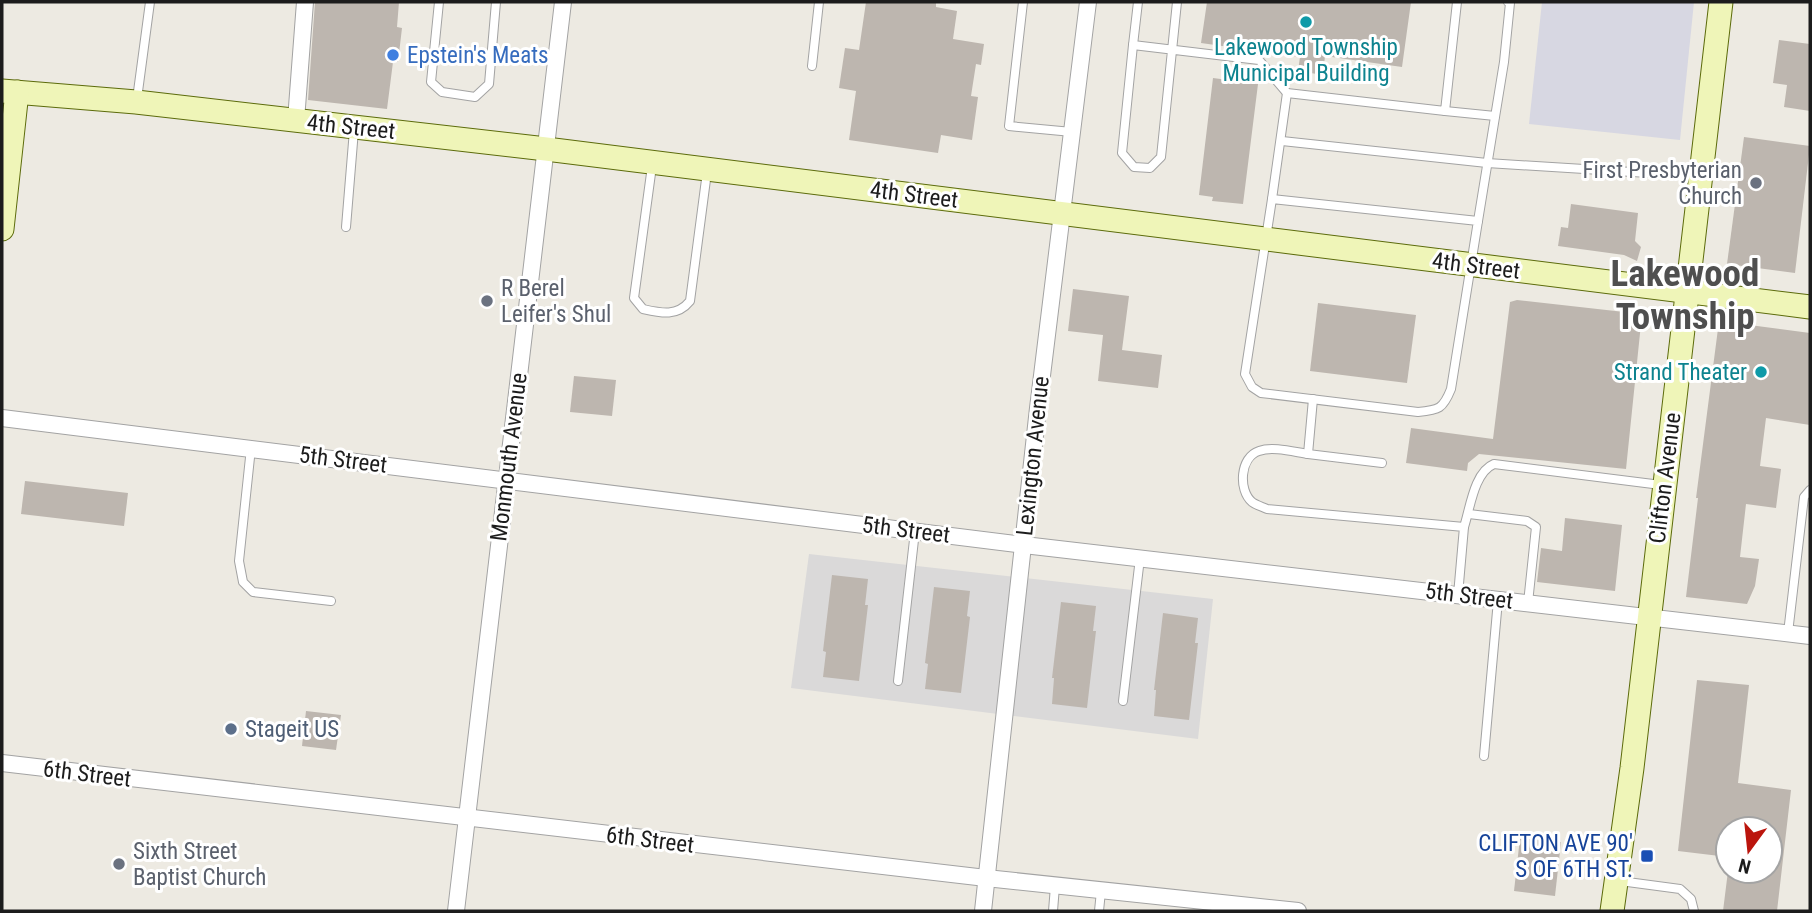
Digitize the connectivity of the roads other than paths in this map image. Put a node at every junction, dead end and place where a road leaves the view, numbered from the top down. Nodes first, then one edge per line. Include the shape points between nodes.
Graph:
1 (150, 2) edge
2 (305, 2) edge
3 (439, 2) edge
4 (496, 2) edge
5 (563, 2) edge
6 (819, 2) edge
7 (1023, 2) edge
8 (1088, 2) edge
9 (1138, 2) edge
10 (1177, 2) edge
11 (1457, 2) edge
12 (1508, 2) edge
13 (1721, 2) edge
14 (1133, 46) junction
15 (1172, 50) junction
16 (812, 66) dead end
17 (7, 90) edge
18 (1287, 93) junction
19 (136, 102) junction
20 (1445, 111) junction
21 (1495, 116) junction
22 (296, 120) junction
23 (354, 127) junction
24 (1072, 132) junction
25 (6, 140) edge
26 (1282, 141) junction
27 (547, 149) junction
28 (653, 162) junction
29 (1487, 163) junction
30 (708, 169) junction
31 (1648, 173) dead end
32 (4, 192) edge
33 (1272, 199) junction
34 (1062, 214) junction
35 (1478, 221) junction
36 (346, 227) dead end
37 (2, 229) edge
38 (1265, 239) junction
39 (1471, 265) junction
40 (1687, 292) junction
41 (1810, 307) edge
42 (1314, 399) junction
43 (2, 418) edge
44 (251, 448) junction
45 (1308, 454) junction
46 (1381, 463) dead end
47 (507, 480) junction
48 (1664, 485) junction
49 (1810, 490) edge
50 (1469, 514) junction
51 (1464, 527) junction
52 (915, 531) junction
53 (1024, 545) junction
54 (1140, 558) junction
55 (1458, 595) junction
56 (1498, 600) junction
57 (331, 601) dead end
58 (1528, 603) junction
59 (1648, 617) junction
60 (1788, 634) junction
61 (1810, 636) edge
62 (898, 681) dead end
63 (1123, 701) dead end
64 (1484, 756) dead end
65 (2, 763) edge
66 (466, 819) junction
67 (986, 878) junction
68 (1616, 880) junction
69 (1055, 886) junction
70 (1101, 891) junction
71 (456, 911) edge
72 (983, 911) edge
73 (1053, 911) edge
74 (1099, 911) edge
75 (1298, 911) edge
76 (1612, 911) edge
77 (1694, 911) edge

1 - 19 lane
2 - 22 street
3 - 4 lane via 430,82 442,92 475,97 489,84
5 - 27 street, Monmouth Avenue
6 - 16 lane
7 - 24 lane via 1009,126
8 - 24 street, Lexington Avenue
9 - 14 lane
10 - 15 lane
11 - 20 lane
12 - 21 lane
13 - 40 street, Clifton Avenue
14 - 15 lane
14 - 15 lane via 1122,153 1135,167 1150,169 1161,157
15 - 18 lane via 1259,60
17 - 19 street, 4th Street
17 - 25 street
18 - 20 lane
18 - 26 lane
19 - 22 street, 4th Street
20 - 21 lane
21 - 29 lane
22 - 23 street, 4th Street
23 - 27 street, 4th Street
23 - 36 lane
24 - 34 street, Lexington Avenue
25 - 32 street
26 - 29 lane
26 - 33 lane
27 - 28 street, 4th Street
27 - 47 street, Monmouth Avenue
28 - 30 street, 4th Street
28 - 30 lane via 634,298 643,309 664,314 682,310 690,301
29 - 31 lane
29 - 35 lane
30 - 34 street, 4th Street
32 - 37 street
33 - 35 lane
33 - 38 lane
34 - 38 street, 4th Street
34 - 53 street, Lexington Avenue
35 - 39 lane
38 - 39 street, 4th Street
38 - 42 lane via 1245,374 1261,393
39 - 40 street, 4th Street
39 - 42 lane via 1446,402 1436,410 1418,412
40 - 41 street, 4th Street
40 - 48 street, Clifton Avenue
42 - 45 lane
43 - 44 street, 5th Street
44 - 47 street, 5th Street
44 - 57 lane via 239,561 243,582 253,592
45 - 46 lane
45 - 51 lane via 1260,450 1252,455 1243,476 1252,503 1267,509
47 - 52 street, 5th Street
47 - 66 street, Monmouth Avenue
48 - 50 lane via 1493,464 1478,481
48 - 59 street, Clifton Avenue
49 - 60 lane via 1804,497
50 - 51 lane
50 - 58 lane via 1527,521 1536,527
51 - 55 lane
52 - 53 street, 5th Street
52 - 62 lane
53 - 54 street, 5th Street
53 - 67 street, Lexington Avenue
54 - 55 street, 5th Street
54 - 63 lane
55 - 56 street, 5th Street
56 - 58 street, 5th Street
56 - 64 lane
58 - 59 street, 5th Street
59 - 60 street, 5th Street
59 - 68 street, Clifton Avenue
60 - 61 street, 5th Street
65 - 66 street, 6th Street
66 - 67 street, 6th Street
66 - 71 street, Monmouth Avenue
67 - 69 street, 6th Street
67 - 72 street, Lexington Avenue
68 - 76 street, Clifton Avenue
68 - 77 lane via 1679,889 1691,899
69 - 70 street, 6th Street
69 - 73 lane
70 - 74 lane
70 - 75 street, 6th Street

